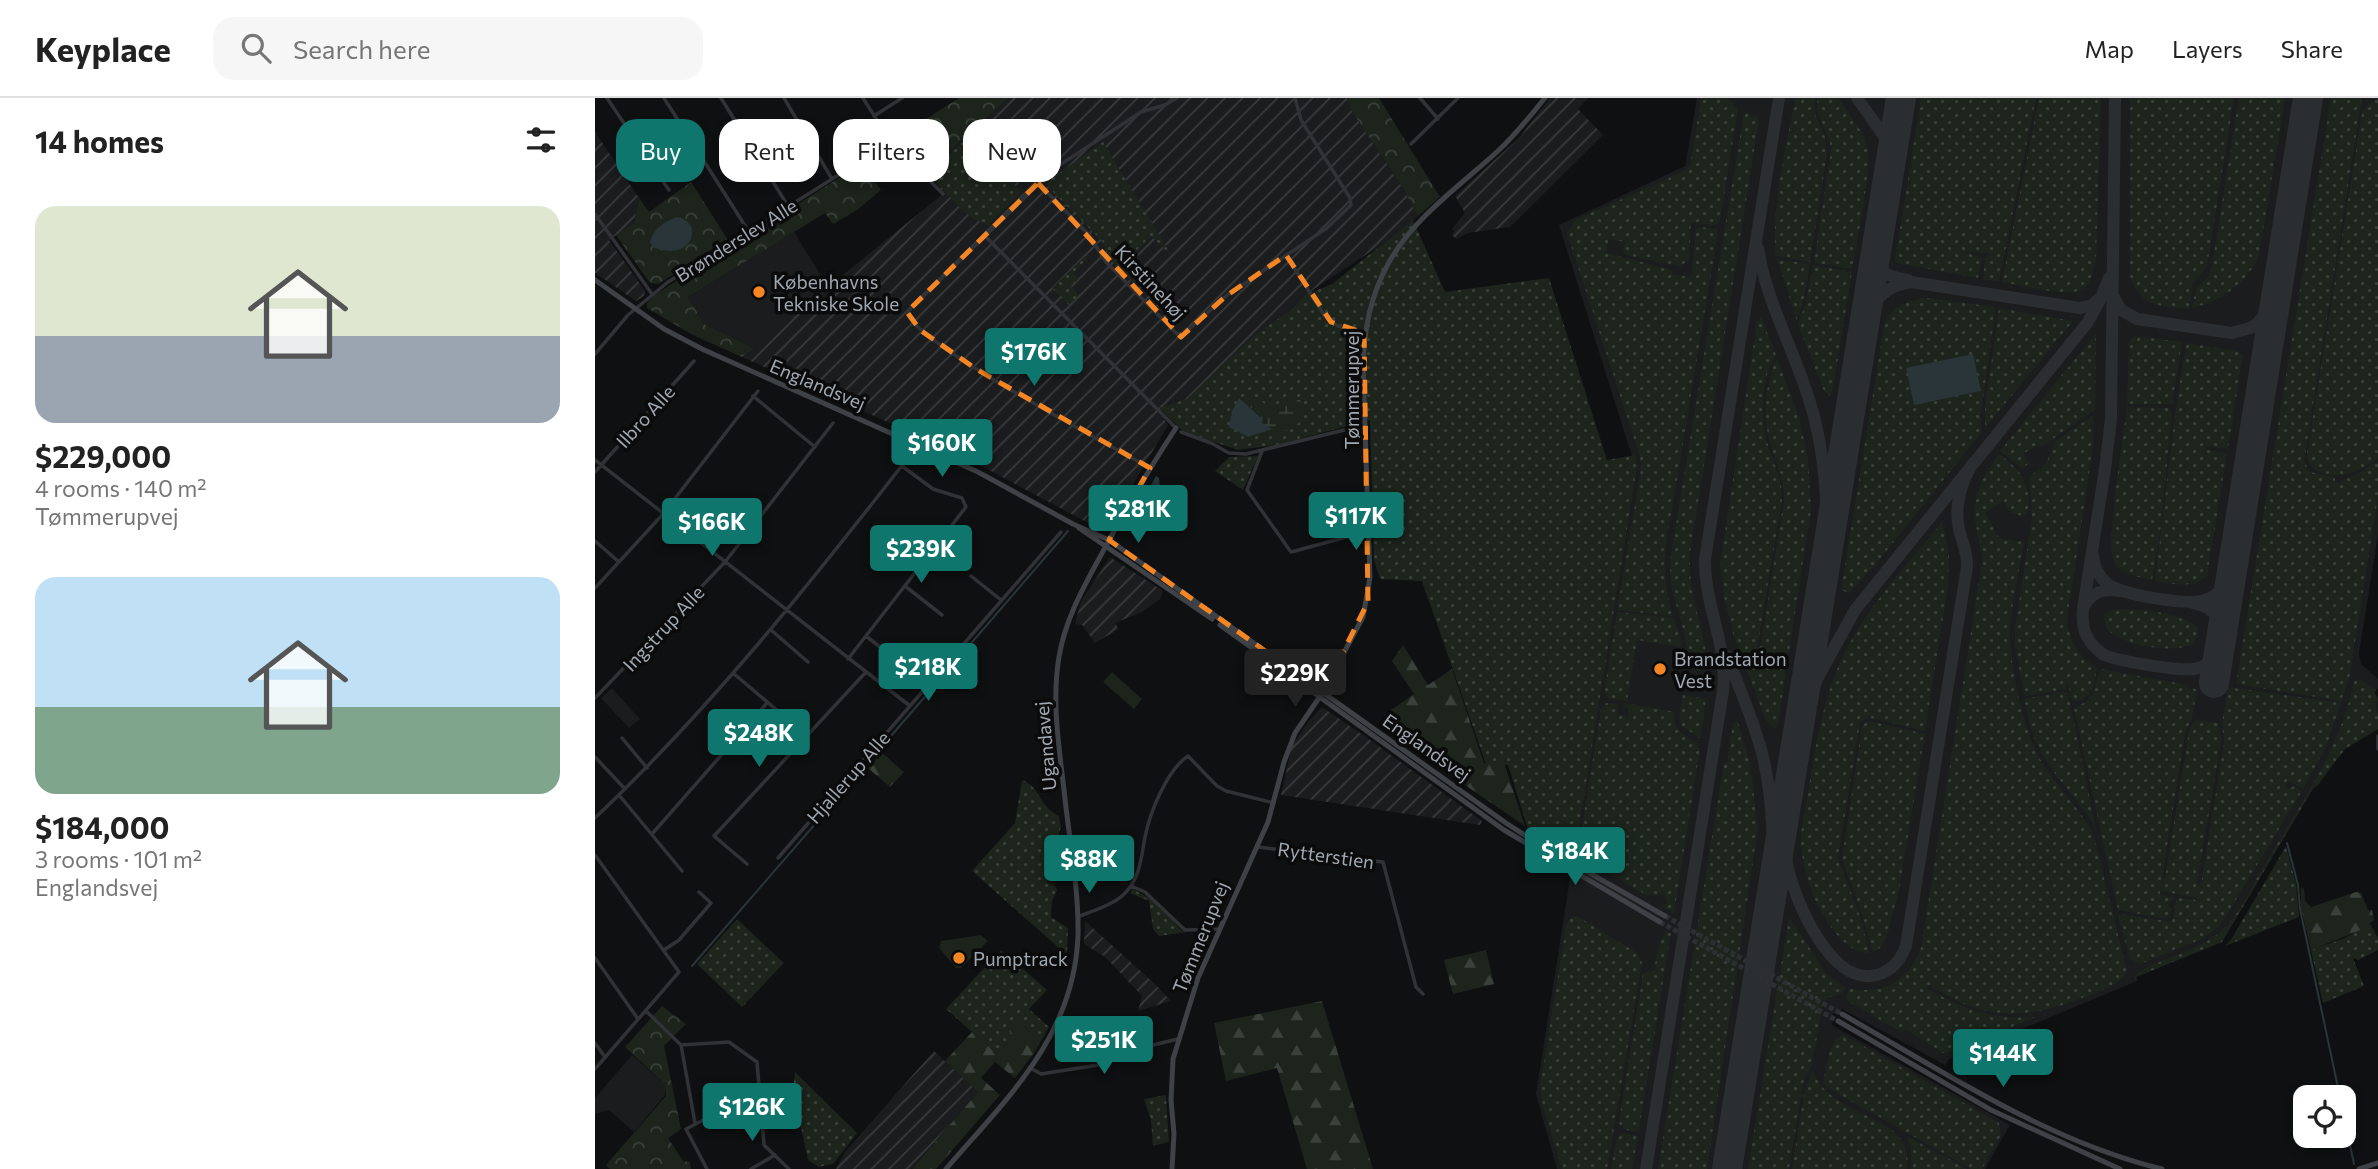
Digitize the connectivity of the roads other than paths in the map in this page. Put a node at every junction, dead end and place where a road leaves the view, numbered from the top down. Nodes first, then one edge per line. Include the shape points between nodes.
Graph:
1 (607, 98) edge
2 (664, 98) edge
3 (721, 98) edge
4 (784, 98) edge
5 (863, 98) edge
6 (902, 98) edge
7 (1177, 98) edge
8 (1295, 98) edge
9 (1420, 98) edge
10 (1458, 98) edge
11 (1545, 98) edge
12 (874, 116) junction
13 (876, 119) edge
14 (1438, 119) junction
15 (1411, 144) dead end
16 (832, 179) joint
17 (931, 182) edge
18 (1038, 183) junction
19 (669, 190) dead end
20 (943, 194) dead end
21 (788, 207) junction
22 (595, 214) edge
23 (749, 232) junction
24 (984, 235) junction
25 (1286, 255) junction
26 (595, 280) edge
27 (652, 295) junction
28 (635, 309) junction
29 (1364, 333) junction
30 (595, 354) edge
31 (694, 360) dead end
32 (758, 391) dead end
33 (753, 396) junction
34 (833, 423) dead end
35 (1365, 425) junction
36 (1178, 430) junction
37 (815, 447) junction
38 (1262, 451) junction
39 (911, 454) dead end
40 (595, 460) edge
41 (601, 465) junction
42 (902, 466) junction
43 (1150, 468) junction
44 (595, 472) edge
45 (663, 514) junction
46 (1073, 524) junction
47 (1369, 531) junction
48 (1061, 532) dead end
49 (1109, 540) junction
50 (595, 541) edge
51 (1105, 547) junction
52 (619, 562) junction
53 (725, 562) junction
54 (971, 576) dead end
55 (905, 586) junction
56 (595, 588) edge
57 (1001, 600) junction
58 (787, 611) junction
59 (942, 615) dead end
60 (771, 630) junction
61 (866, 636) junction
62 (848, 659) junction
63 (808, 662) dead end
64 (903, 665) dead end
65 (866, 672) junction
66 (733, 673) junction
67 (1321, 695) junction
68 (595, 698) edge
69 (767, 703) junction
70 (909, 706) junction
71 (807, 736) junction
72 (2378, 736) edge
73 (622, 738) dead end
74 (2378, 749) edge
75 (595, 757) edge
76 (647, 768) junction
77 (625, 789) junction
78 (619, 795) junction
79 (1274, 803) junction
80 (595, 818) edge
81 (652, 834) junction
82 (1256, 846) junction
83 (595, 855) edge
84 (778, 858) dead end
85 (747, 864) dead end
86 (682, 871) dead end
87 (1131, 886) junction
88 (699, 892) dead end
89 (1665, 916) tunnel mouth
90 (1077, 917) junction
91 (1660, 922) tunnel mouth
92 (1218, 929) junction
93 (664, 950) junction
94 (595, 958) edge
95 (1423, 994) dead end
96 (646, 1011) junction
97 (1842, 1014) tunnel mouth
98 (639, 1019) junction
99 (1838, 1021) tunnel mouth
100 (1178, 1039) junction
101 (595, 1043) edge
102 (681, 1045) junction
103 (605, 1057) junction
104 (595, 1069) edge
105 (1032, 1069) junction
106 (760, 1097) junction
107 (695, 1124) junction
108 (775, 1155) junction
109 (2378, 1163) edge
110 (707, 1169) edge
111 (751, 1169) edge
112 (789, 1169) edge
113 (946, 1169) edge
114 (1172, 1169) edge
115 (2120, 1169) edge
116 (2162, 1169) edge
117 (2359, 1169) edge

1 - 19 street
2 - 23 street
3 - 21 street
4 - 16 street
5 - 12 street
6 - 12 street
7 - 18 street via 1141,112
8 - 25 street, Kirstinehøj via 1301,120 1351,205 1328,228
9 - 14 street
10 - 14 street
11 - 29 main road, Tømmerupvej via 1518,131 1401,244 1373,297
12 - 13 street
14 - 15 street
16 - 21 street, Brønderslev Alle
17 - 20 street
18 - 24 street
18 - 25 street, Kirstinehøj via 1177,334 1188,331 1226,296
21 - 23 street, Brønderslev Alle
22 - 27 street
23 - 27 street, Brønderslev Alle
24 - 36 street
24 - 43 street via 910,308 908,317 976,369
25 - 29 street via 1324,315 1346,330
26 - 28 main road, Englandsvej
27 - 28 street, Brønderslev Alle
28 - 30 street, Brønderslev Alle
28 - 46 main road, Englandsvej via 702,349 978,472
29 - 35 main road, Tømmerupvej
31 - 41 street, Ilbro Alle
32 - 33 street
33 - 37 street
33 - 45 street
34 - 37 street, Ingstrup Alle
35 - 38 street
35 - 47 main road, Tømmerupvej
36 - 38 street via 1229,453
36 - 43 main road
37 - 53 street, Ingstrup Alle
38 - 47 street via 1247,490 1290,552
39 - 42 street
40 - 41 street
41 - 44 street, Ilbro Alle
41 - 45 street
42 - 55 street via 933,489 966,502 965,510
42 - 58 street
43 - 49 main road
45 - 52 street
45 - 53 street
46 - 49 main road, Englandsvej
46 - 51 main road, Englandsvej
47 - 67 main road, Tømmerupvej via 1366,609
48 - 57 street, Hjallerup Alle
49 - 51 main road
49 - 67 main road, Englandsvej
50 - 52 street
51 - 67 main road, Englandsvej
51 - 90 main road, Ugandavej via 1068,621 1056,674
52 - 56 street
53 - 58 street
53 - 68 street, Ingstrup Alle
54 - 57 street
55 - 59 street
55 - 61 street
57 - 70 street, Hjallerup Alle
58 - 60 street
58 - 62 street
60 - 63 street
60 - 66 street
61 - 62 street
61 - 64 street
62 - 65 street
65 - 70 street
65 - 71 street
66 - 69 street
66 - 76 street
67 - 79 main road, Tømmerupvej via 1289,745
67 - 89 main road, Englandsvej via 1535,842
67 - 91 main road, Englandsvej via 1504,830
69 - 71 street
69 - 81 street
70 - 84 street, Hjallerup Alle
71 - 85 street via 714,836
72 - 74 street
73 - 76 street
75 - 77 street
76 - 77 street
77 - 78 street
78 - 80 street
78 - 81 street
79 - 82 main road, Tømmerupvej
79 - 87 street via 1226,791 1188,756 1172,771 1157,804 1141,867
81 - 86 street
82 - 92 main road, Tømmerupvej
82 - 95 street, Rytterstien via 1383,862 1416,987
83 - 93 street
87 - 90 street via 1119,899
87 - 92 street via 1155,899 1185,930
88 - 93 street via 711,903 679,940
90 - 105 main road, Ugandavej via 1070,988
92 - 100 main road, Tømmerupvej
93 - 96 street via 679,972
94 - 98 street
96 - 98 street
96 - 102 street
97 - 116 main road via 2068,1137
98 - 103 street
99 - 115 main road via 1991,1110
100 - 105 street via 1098,1065 1041,1074
100 - 114 main road, Tømmerupvej via 1171,1076
101 - 103 street
102 - 106 street via 729,1042 757,1062
102 - 107 street
103 - 104 street
105 - 113 main road, Ugandavej
106 - 107 street via 748,1097
106 - 108 street via 764,1145
107 - 110 street via 685,1132
108 - 111 street
108 - 112 street
109 - 117 main road

